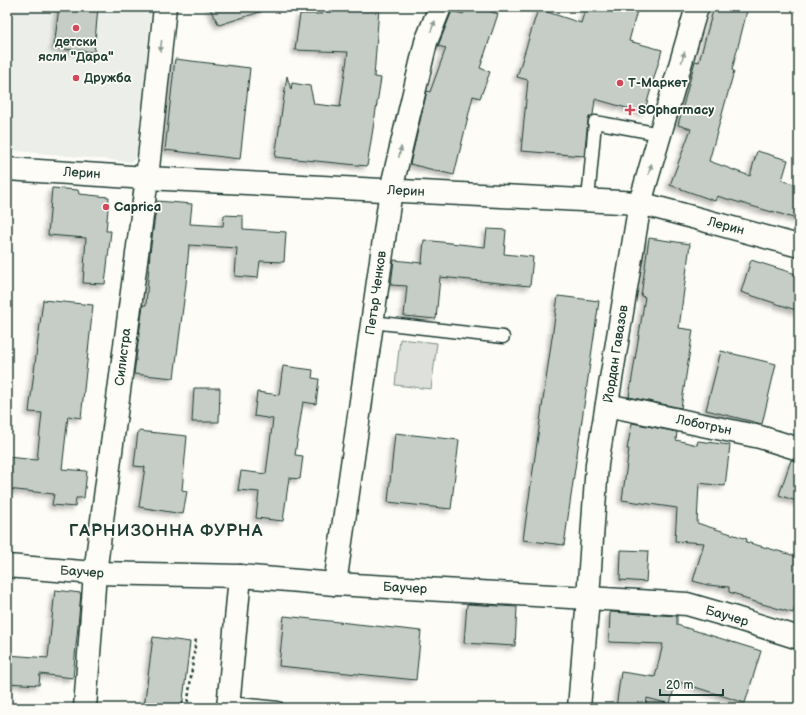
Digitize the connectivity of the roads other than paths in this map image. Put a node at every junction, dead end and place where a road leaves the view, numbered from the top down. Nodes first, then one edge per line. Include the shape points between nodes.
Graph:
1 (165, 7) edge
2 (440, 7) edge
3 (690, 11) edge
4 (660, 134) junction
5 (7, 169) edge
6 (147, 178) junction
7 (391, 190) junction
8 (588, 200) junction
9 (640, 203) junction
10 (799, 246) edge
11 (372, 322) junction
12 (503, 337) dead end
13 (607, 405) junction
14 (799, 449) edge
15 (7, 566) edge
16 (95, 573) junction
17 (240, 576) junction
18 (335, 584) junction
19 (588, 598) junction
20 (799, 638) edge
21 (228, 706) edge
22 (85, 708) edge
23 (278, 708) edge
24 (579, 708) edge

1 -> 6 street, Силистра
7 -> 2 street, Петър Ченков via 426,42
4 -> 3 street, Йордан Гавазов
4 - 8 lane via 595,122
9 -> 4 street, Йордан Гавазов
5 - 6 street, Лерин
6 - 7 street, Лерин
6 - 16 street, Силистра
7 - 8 street, Лерин
7 - 11 street, Петър Ченков
8 - 9 street, Лерин
9 - 10 street, Лерин
9 - 13 street, Йордан Гавазов
11 - 12 lane
11 - 18 street, Петър Ченков
13 - 14 street, Лоботрън via 760,436
13 - 19 street, Йордан Гавазов via 597,464
15 - 16 street, Баучер
16 - 17 street, Баучер
16 - 22 street, Силистра
17 - 18 street, Баучер
17 - 21 street
18 - 19 street, Баучер
19 - 20 street, Баучер via 687,604
19 - 24 street, Йордан Гавазов
21 - 23 lane

